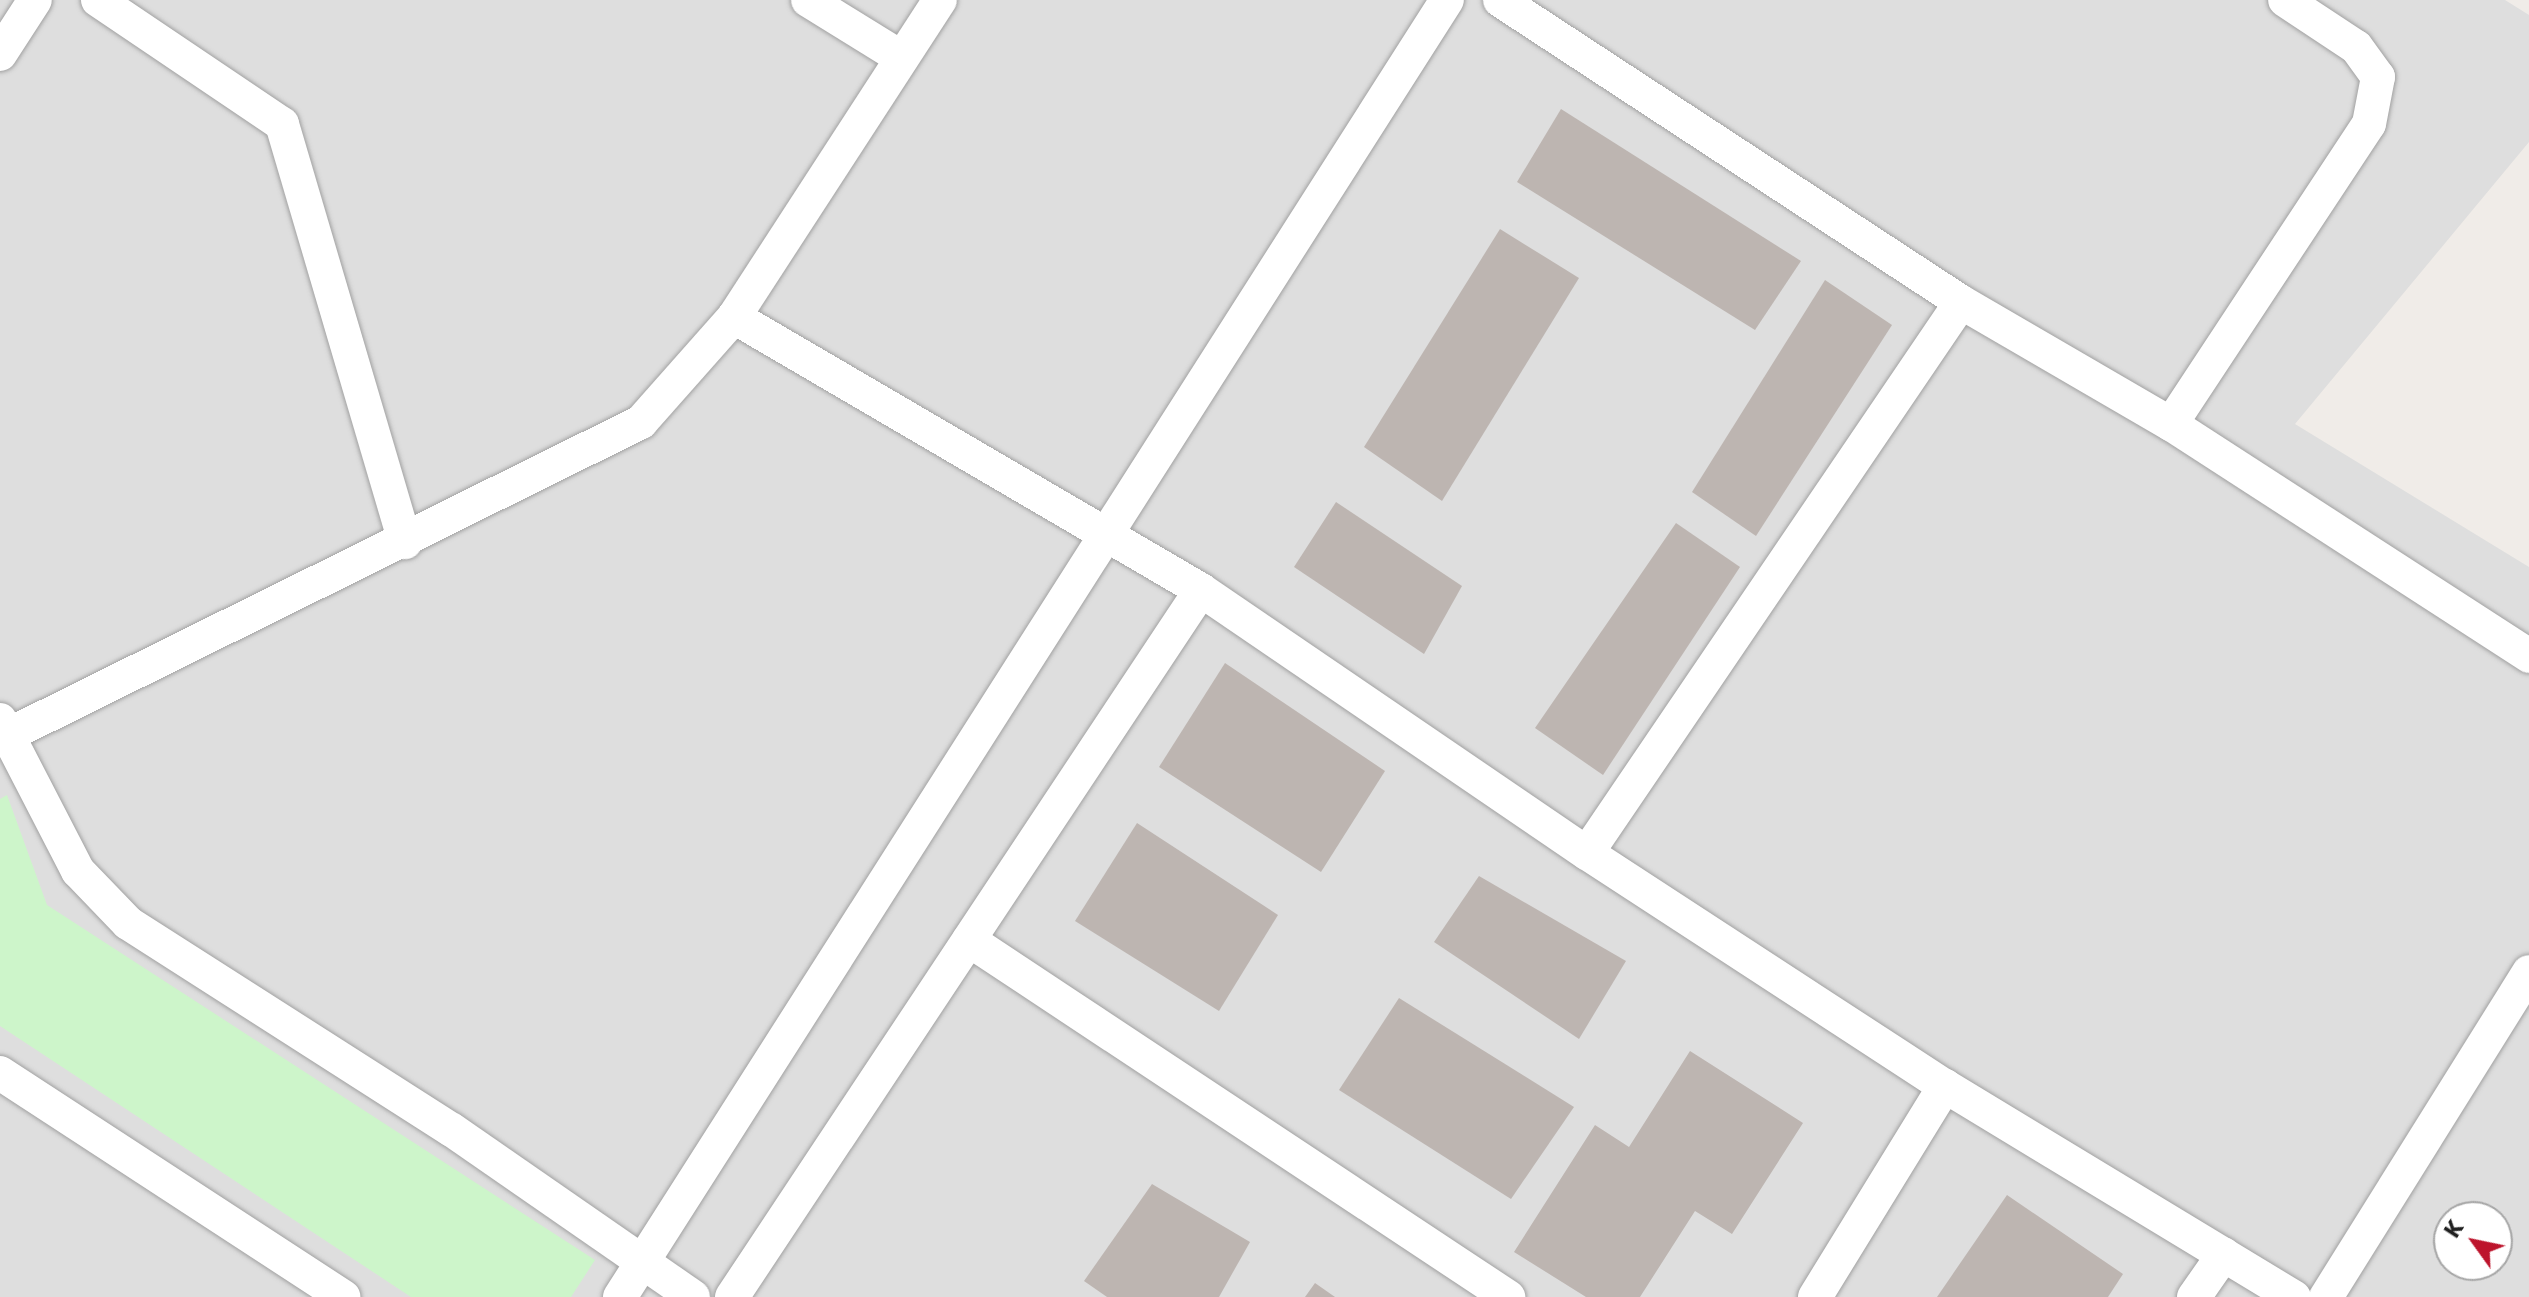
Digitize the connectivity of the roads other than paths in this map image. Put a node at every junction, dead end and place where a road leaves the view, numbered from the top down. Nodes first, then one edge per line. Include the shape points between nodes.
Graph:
1 (35, 0) edge
2 (98, 0) edge
3 (808, 0) edge
4 (940, 0) edge
5 (1447, 0) edge
6 (1500, 0) edge
7 (2285, 0) edge
8 (0, 54) edge
9 (902, 58) junction
10 (1961, 302) junction
11 (734, 317) junction
12 (2171, 424) junction
13 (1104, 532) junction
14 (405, 542) junction
15 (1201, 590) junction
16 (2529, 656) edge
17 (2, 732) edge
18 (1587, 853) junction
19 (969, 940) junction
20 (2529, 972) edge
21 (0, 1073) edge
22 (1945, 1086) junction
23 (2224, 1254) junction
24 (643, 1263) junction
25 (343, 1297) edge
26 (620, 1297) edge
27 (693, 1297) edge
28 (732, 1297) edge
29 (1508, 1297) edge
30 (1815, 1297) edge
31 (2194, 1297) edge
32 (2294, 1297) edge
33 (2326, 1297) edge

1 - 8 street
2 - 14 street via 282,124
3 - 9 street
4 - 9 street
5 - 13 street
6 - 10 street
7 - 12 street via 2356,47 2378,77 2369,124
9 - 11 street
10 - 12 street
10 - 18 street
11 - 13 street
11 - 14 street via 641,422
12 - 16 street
13 - 15 street
13 - 24 street
14 - 17 street
15 - 18 street
15 - 19 street
17 - 24 street via 78,871 128,923 452,1130
18 - 22 street
19 - 28 street
19 - 29 street
20 - 33 street
21 - 25 street
22 - 23 street
22 - 30 street
23 - 31 street
23 - 32 street
24 - 26 street
24 - 27 street

